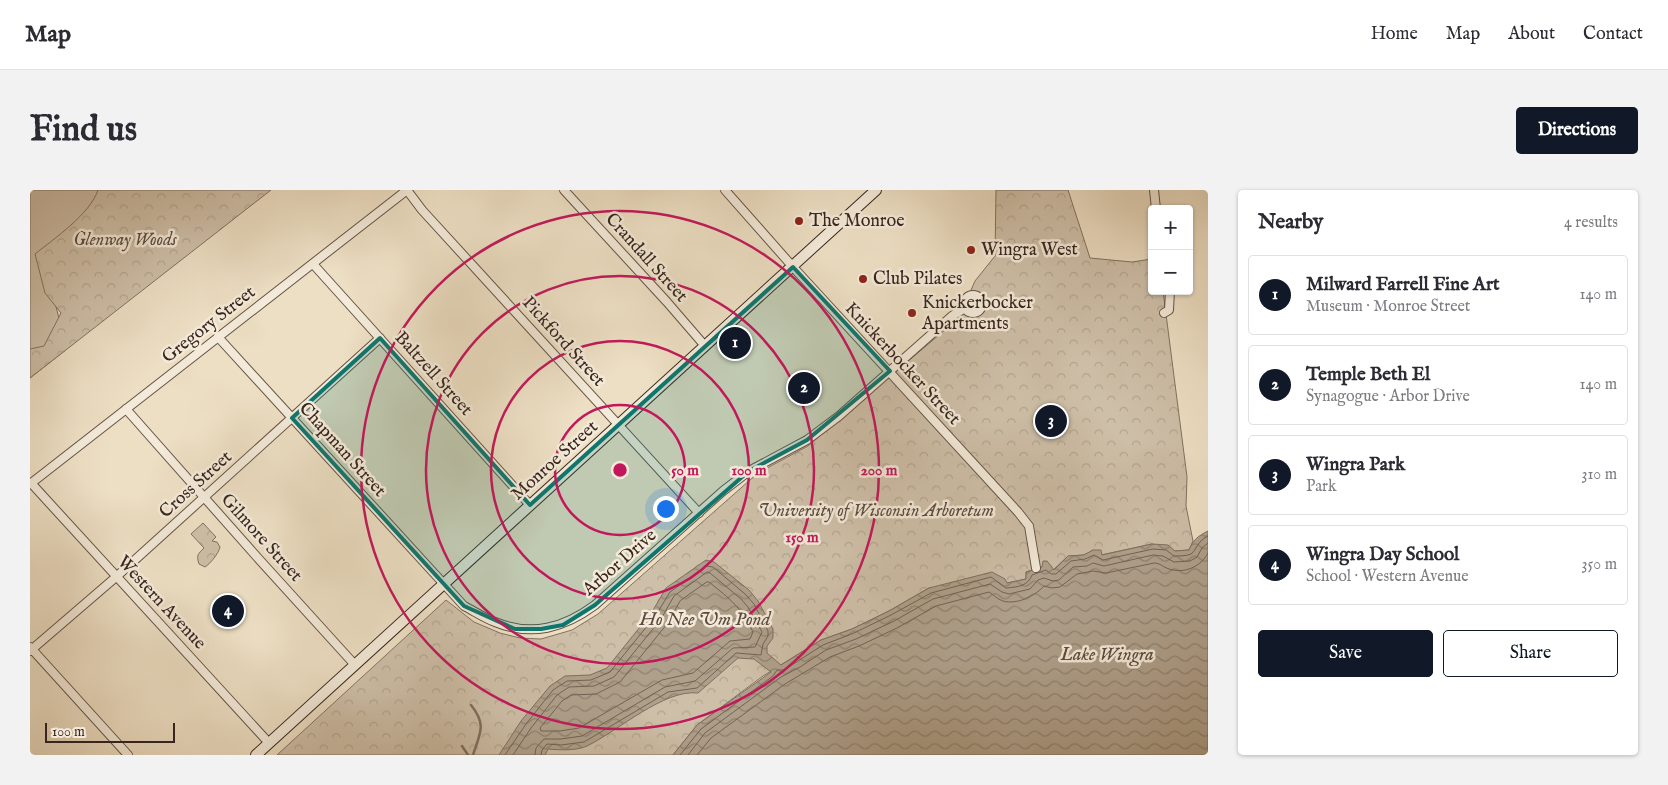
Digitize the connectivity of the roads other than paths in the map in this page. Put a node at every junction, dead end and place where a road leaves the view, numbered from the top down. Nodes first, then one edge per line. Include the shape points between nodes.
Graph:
1 (407, 190) edge
2 (564, 190) edge
3 (725, 190) edge
4 (876, 190) edge
5 (1154, 190) edge
6 (1156, 205) edge
7 (313, 264) junction
8 (793, 267) junction
9 (1170, 295) edge
10 (965, 308) dead end
11 (1164, 313) dead end
12 (218, 337) junction
13 (380, 338) junction
14 (705, 346) junction
15 (890, 371) junction
16 (126, 409) junction
17 (292, 418) junction
18 (618, 426) junction
19 (31, 484) edge
20 (204, 497) junction
21 (530, 505) junction
22 (699, 513) junction
23 (1036, 568) dead end
24 (116, 577) junction
25 (443, 584) junction
26 (31, 649) edge
27 (355, 664) junction
28 (269, 743) junction
29 (128, 755) edge
30 (256, 755) edge

1 - 7 street, Gregory Street
1 - 18 street, Pickford Street
2 - 14 street, Crandall Street
3 - 8 street, Knickerbocker Street
4 - 8 main road, Monroe Street
5 - 6 street
7 - 12 street, Gregory Street
7 - 13 street, Baltzell Street
8 - 14 main road, Monroe Street
8 - 15 street, Knickerbocker Street
9 - 11 street via 1170,307
10 - 15 street, Arbor Drive
12 - 16 street, Gregory Street
12 - 17 street, Chapman Street
13 - 17 street, Cross Street
13 - 21 street, Baltzell Street
14 - 18 main road, Monroe Street
15 - 22 street, Arbor Drive via 826,426 807,440 749,470
15 - 23 street, Knickerbocker Street via 1029,526
16 - 19 street, Gregory Street
16 - 20 street, Gilmore Street
17 - 20 street, Cross Street
17 - 25 street, Chapman Street
18 - 21 main road, Monroe Street
18 - 22 street, Pickford Street
19 - 24 street, Western Avenue
20 - 24 street, Cross Street
20 - 27 street, Gilmore Street
21 - 25 main road, Monroe Street
22 - 25 street, Arbor Drive via 595,605 581,616 562,624 541,629 515,629 464,606
24 - 26 street, Cross Street
24 - 28 street, Western Avenue
25 - 27 main road, Monroe Street
26 - 29 street
27 - 28 main road, Monroe Street
28 - 30 main road, Monroe Street

